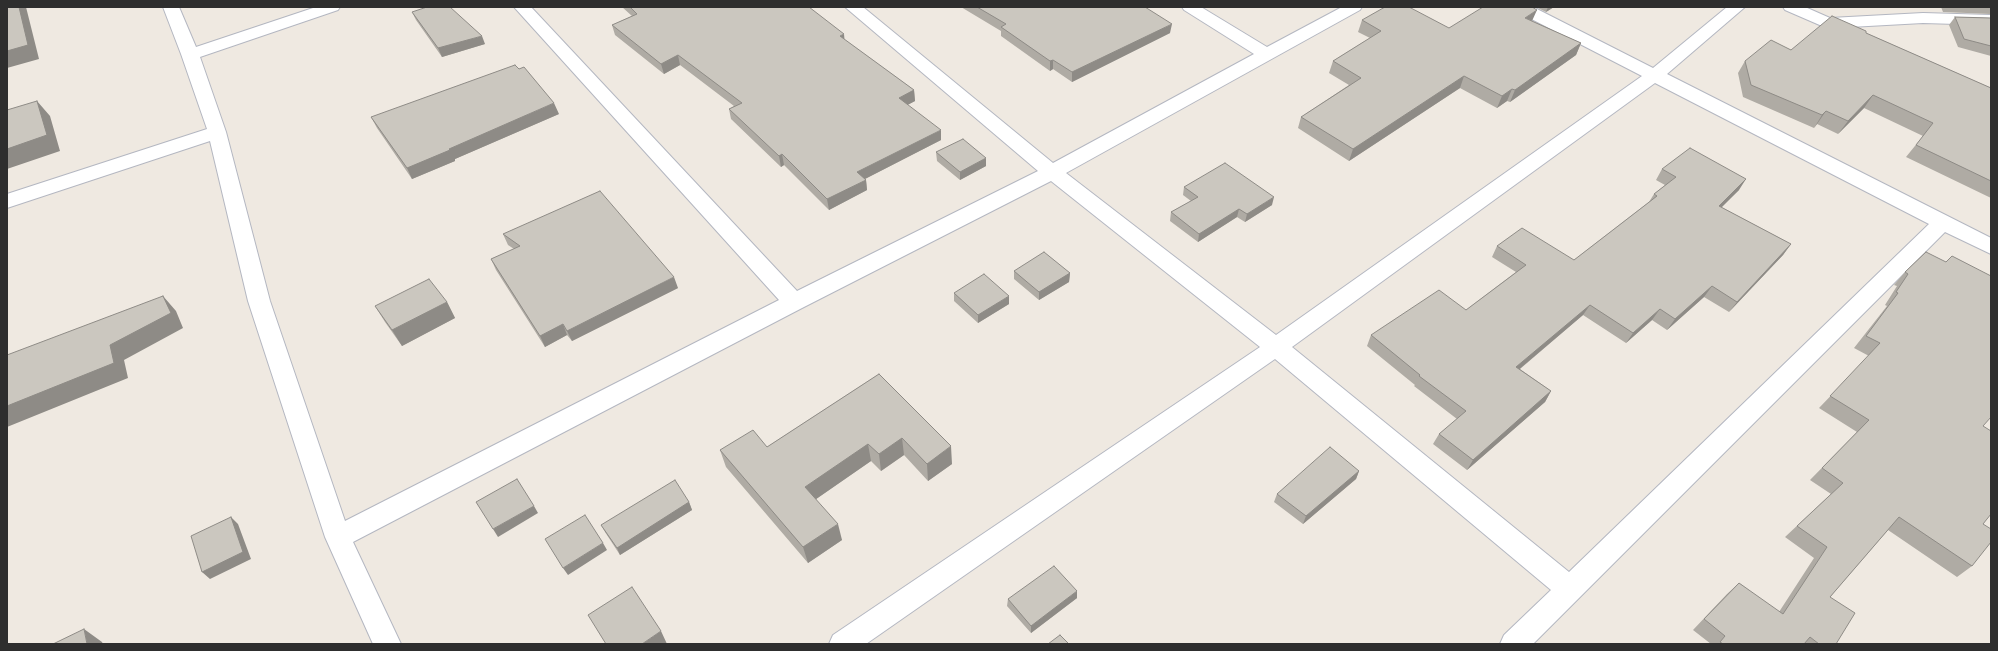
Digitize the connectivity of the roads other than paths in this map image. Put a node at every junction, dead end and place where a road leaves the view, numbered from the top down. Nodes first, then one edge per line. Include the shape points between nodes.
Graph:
1 (171, 7) edge
2 (332, 7) edge
3 (522, 7) edge
4 (853, 7) edge
5 (1190, 7) edge
6 (1354, 7) edge
7 (1520, 7) edge
8 (1737, 7) edge
9 (1791, 7) edge
10 (1991, 20) edge
11 (1827, 23) junction
12 (1870, 41) edge
13 (190, 54) junction
14 (1267, 55) junction
15 (1654, 76) junction
16 (217, 132) junction
17 (1052, 172) junction
18 (7, 201) edge
19 (1943, 222) junction
20 (1991, 247) edge
21 (794, 302) junction
22 (1276, 347) junction
23 (338, 537) junction
24 (1570, 589) junction
25 (387, 644) edge
26 (843, 644) edge
27 (1514, 644) edge

1 - 13 street
2 - 13 street
3 - 21 street
4 - 17 street
5 - 14 street
6 - 14 street
7 - 15 street
8 - 15 street
9 - 11 street
10 - 11 street via 1923,18
11 - 12 street
13 - 16 street
14 - 17 street
15 - 19 street
15 - 22 street
16 - 18 street
16 - 23 street via 259,301
17 - 21 street
17 - 22 street
19 - 20 street
19 - 24 street
21 - 23 street
22 - 24 street
22 - 26 street
23 - 25 street
24 - 27 street

